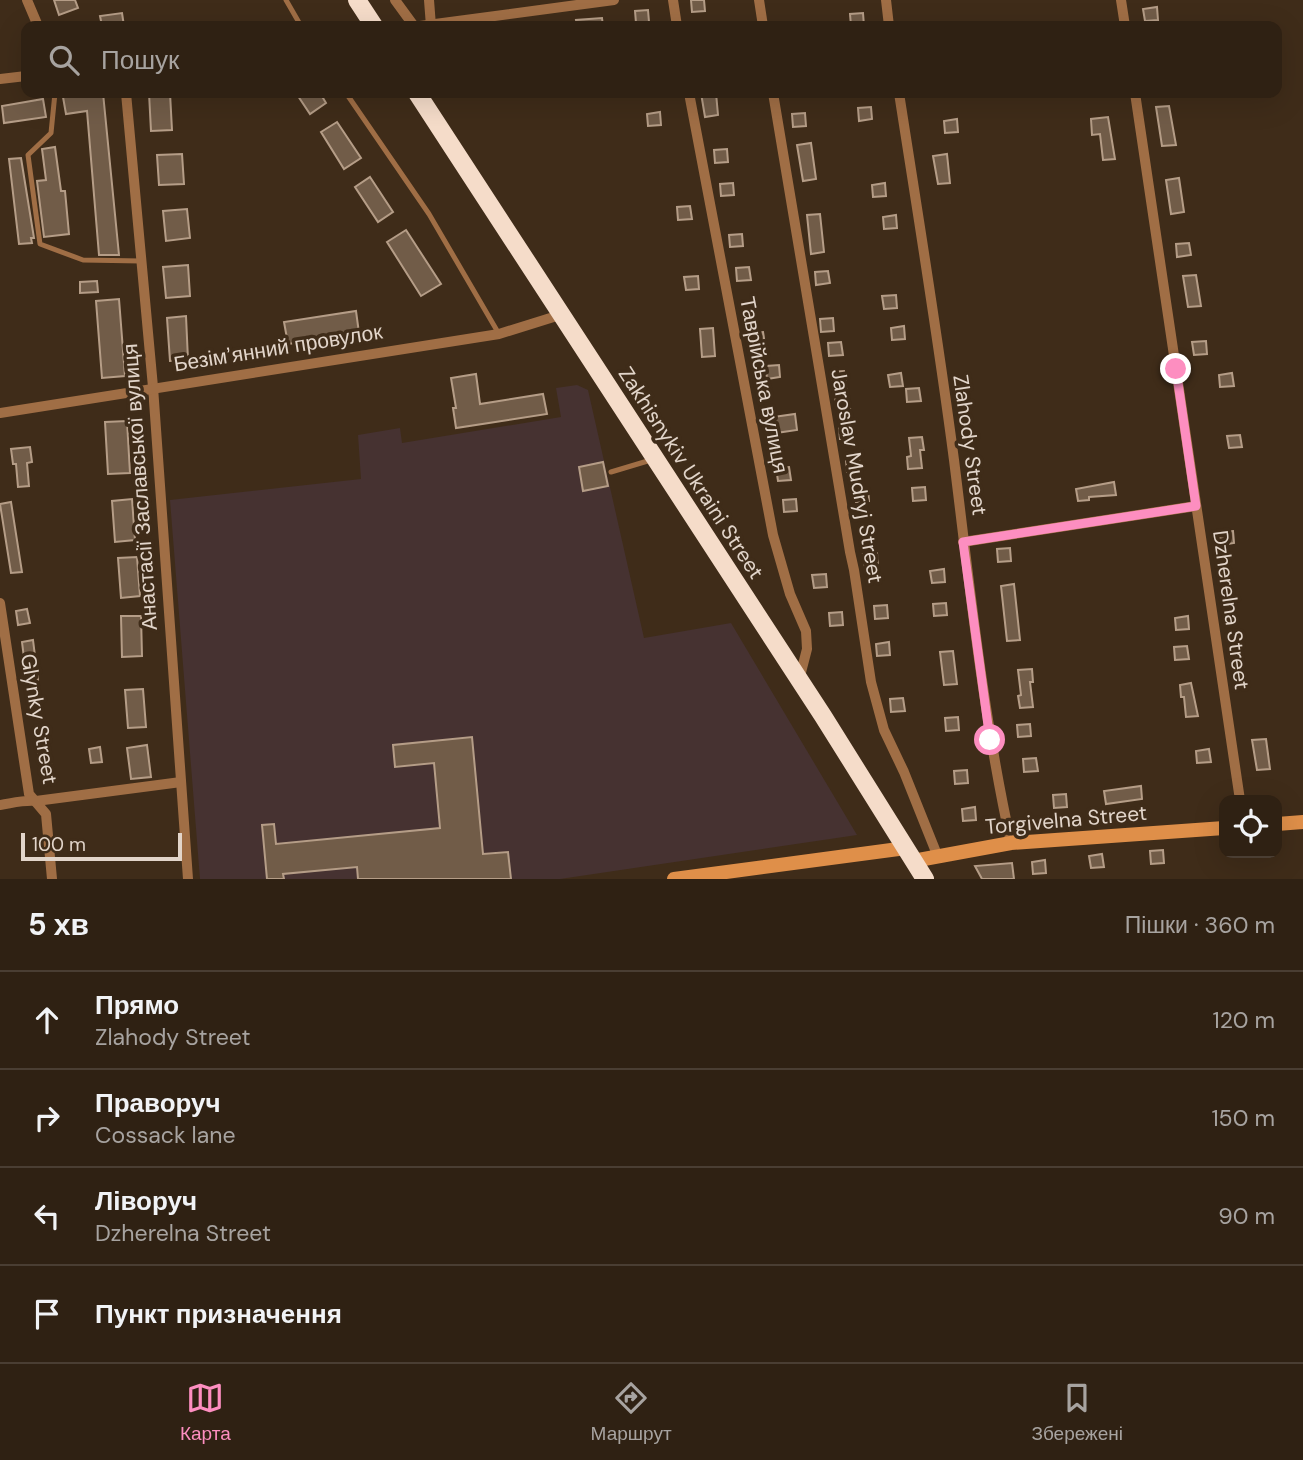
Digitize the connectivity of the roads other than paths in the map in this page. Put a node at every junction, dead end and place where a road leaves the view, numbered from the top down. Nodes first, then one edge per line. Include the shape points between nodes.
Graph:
1 (27, 0) edge
2 (286, 0) edge
3 (357, 0) edge
4 (394, 0) edge
5 (429, 0) edge
6 (614, 0) edge
7 (673, 0) edge
8 (759, 0) edge
9 (886, 0) edge
10 (1121, 0) edge
11 (36, 21) edge
12 (298, 21) edge
13 (371, 21) edge
14 (410, 21) edge
15 (431, 21) edge
16 (466, 21) edge
17 (676, 21) edge
18 (762, 21) edge
19 (888, 21) edge
20 (1124, 21) edge
21 (21, 77) edge
22 (0, 79) edge
23 (55, 98) edge
24 (126, 98) edge
25 (349, 98) edge
26 (420, 98) edge
27 (690, 98) edge
28 (774, 98) edge
29 (901, 98) edge
30 (1136, 98) edge
31 (141, 261) junction
32 (560, 314) junction
33 (499, 334) junction
34 (153, 387) junction
35 (0, 413) edge
36 (654, 459) junction
37 (611, 472) dead end
38 (1196, 506) junction
39 (963, 542) junction
40 (0, 603) edge
41 (799, 680) junction
42 (181, 782) junction
43 (1239, 795) edge
44 (36, 801) junction
45 (0, 805) edge
46 (1303, 822) edge
47 (1282, 824) edge
48 (1219, 828) edge
49 (1011, 843) junction
50 (909, 854) junction
51 (938, 857) junction
52 (681, 878) edge
53 (52, 879) edge
54 (188, 879) edge
55 (925, 879) edge

1 - 11 street
2 - 12 lane
3 - 13 highway
4 - 14 street
5 - 15 street
6 - 16 street
7 - 17 street
8 - 18 street
9 - 19 street
10 - 20 street
21 - 22 street
23 - 31 lane via 51,134 28,155 40,244 83,260
24 - 31 street, Анастасії Заславської вулиця
25 - 33 lane via 429,214
26 - 32 highway, Zakhisnykiv Ukraini Street
27 - 41 street, Таврійська вулиця via 773,535 806,631 807,649
28 - 51 street, Jaroslav Mudryj Street via 871,682 884,730
29 - 39 street, Zlahody Street
30 - 38 street, Dzherelna Street
31 - 34 street, Анастасії Заславської вулиця
32 - 33 street, Безімʼянний провулок
32 - 36 highway, Zakhisnykiv Ukraini Street
33 - 34 street, Безімʼянний провулок
34 - 35 street, Безімʼянний провулок
34 - 42 street, Анастасії Заславської вулиця
36 - 37 lane
36 - 41 highway, Zakhisnykiv Ukraini Street
38 - 39 street
38 - 43 street, Dzherelna Street
39 - 49 street, Zlahody Street via 994,765
40 - 44 street, Glynky Street via 29,793
41 - 50 highway, Zakhisnykiv Ukraini Street
42 - 44 street
42 - 54 street, Анастасії Заславської вулиця
44 - 45 street
44 - 53 street, Glynky Street via 46,814
46 - 47 street
48 - 49 street, Torgivelna Street
49 - 51 street, Torgivelna Street
50 - 51 street, Torgivelna Street
50 - 52 street, Torgivelna Street
50 - 55 highway, Zakhisnykiv Ukraini Street

